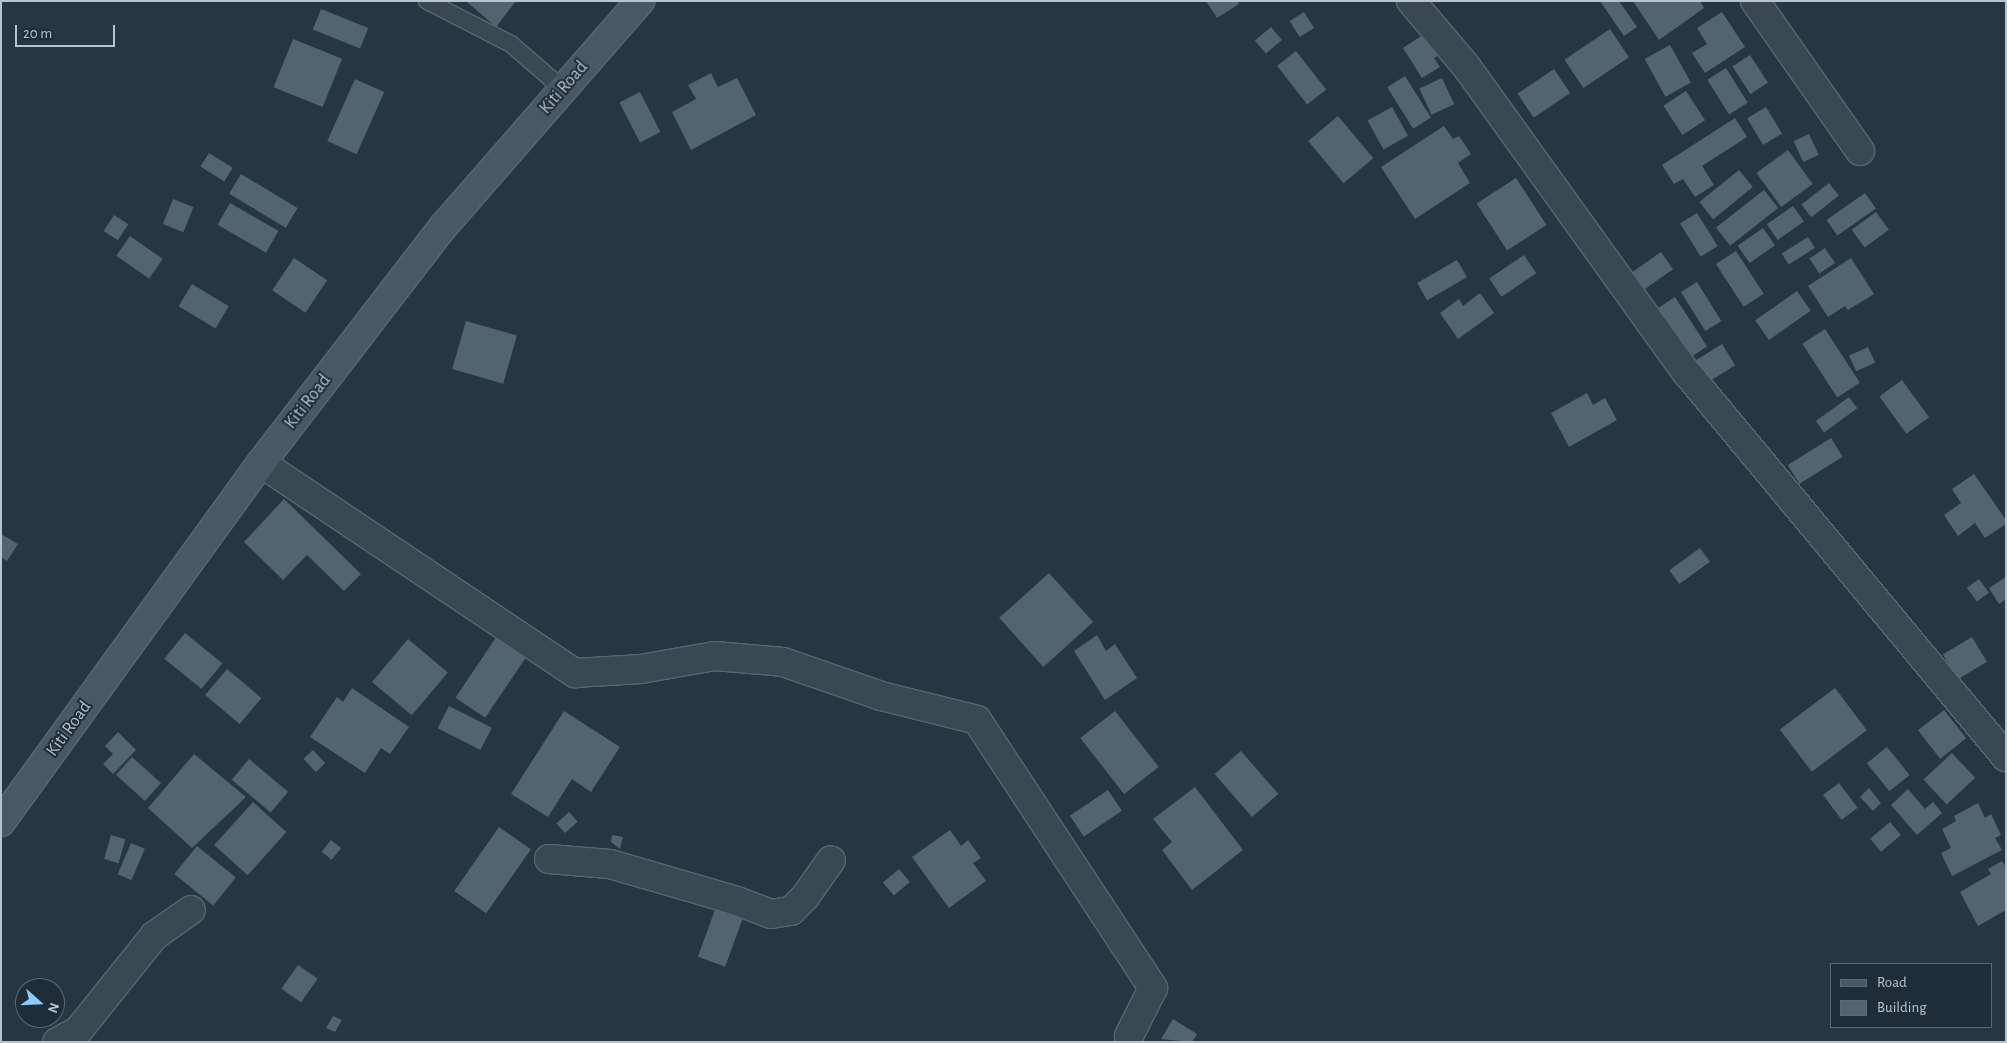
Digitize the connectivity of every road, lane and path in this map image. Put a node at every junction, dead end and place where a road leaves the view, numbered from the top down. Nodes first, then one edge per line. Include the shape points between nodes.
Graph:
1 (427, 1) edge
2 (640, 1) edge
3 (1411, 1) edge
4 (1755, 1) edge
5 (563, 89) junction
6 (1860, 151) dead end
7 (261, 463) junction
8 (2006, 757) edge
9 (1, 822) edge
10 (549, 859) dead end
11 (831, 860) dead end
12 (191, 910) dead end
13 (1127, 1039) edge
14 (57, 1042) edge

1 - 5 lane via 511,44
2 - 5 street, Kiti Road
3 - 8 street via 1466,66 1687,373
4 - 6 street
5 - 7 street, Kiti Road via 443,227
7 - 9 street, Kiti Road
7 - 13 street via 575,674 641,669 715,656 783,662 880,696 977,720 1153,988
10 - 11 street via 610,864 771,914 791,911
12 - 14 street via 154,936 78,1031

